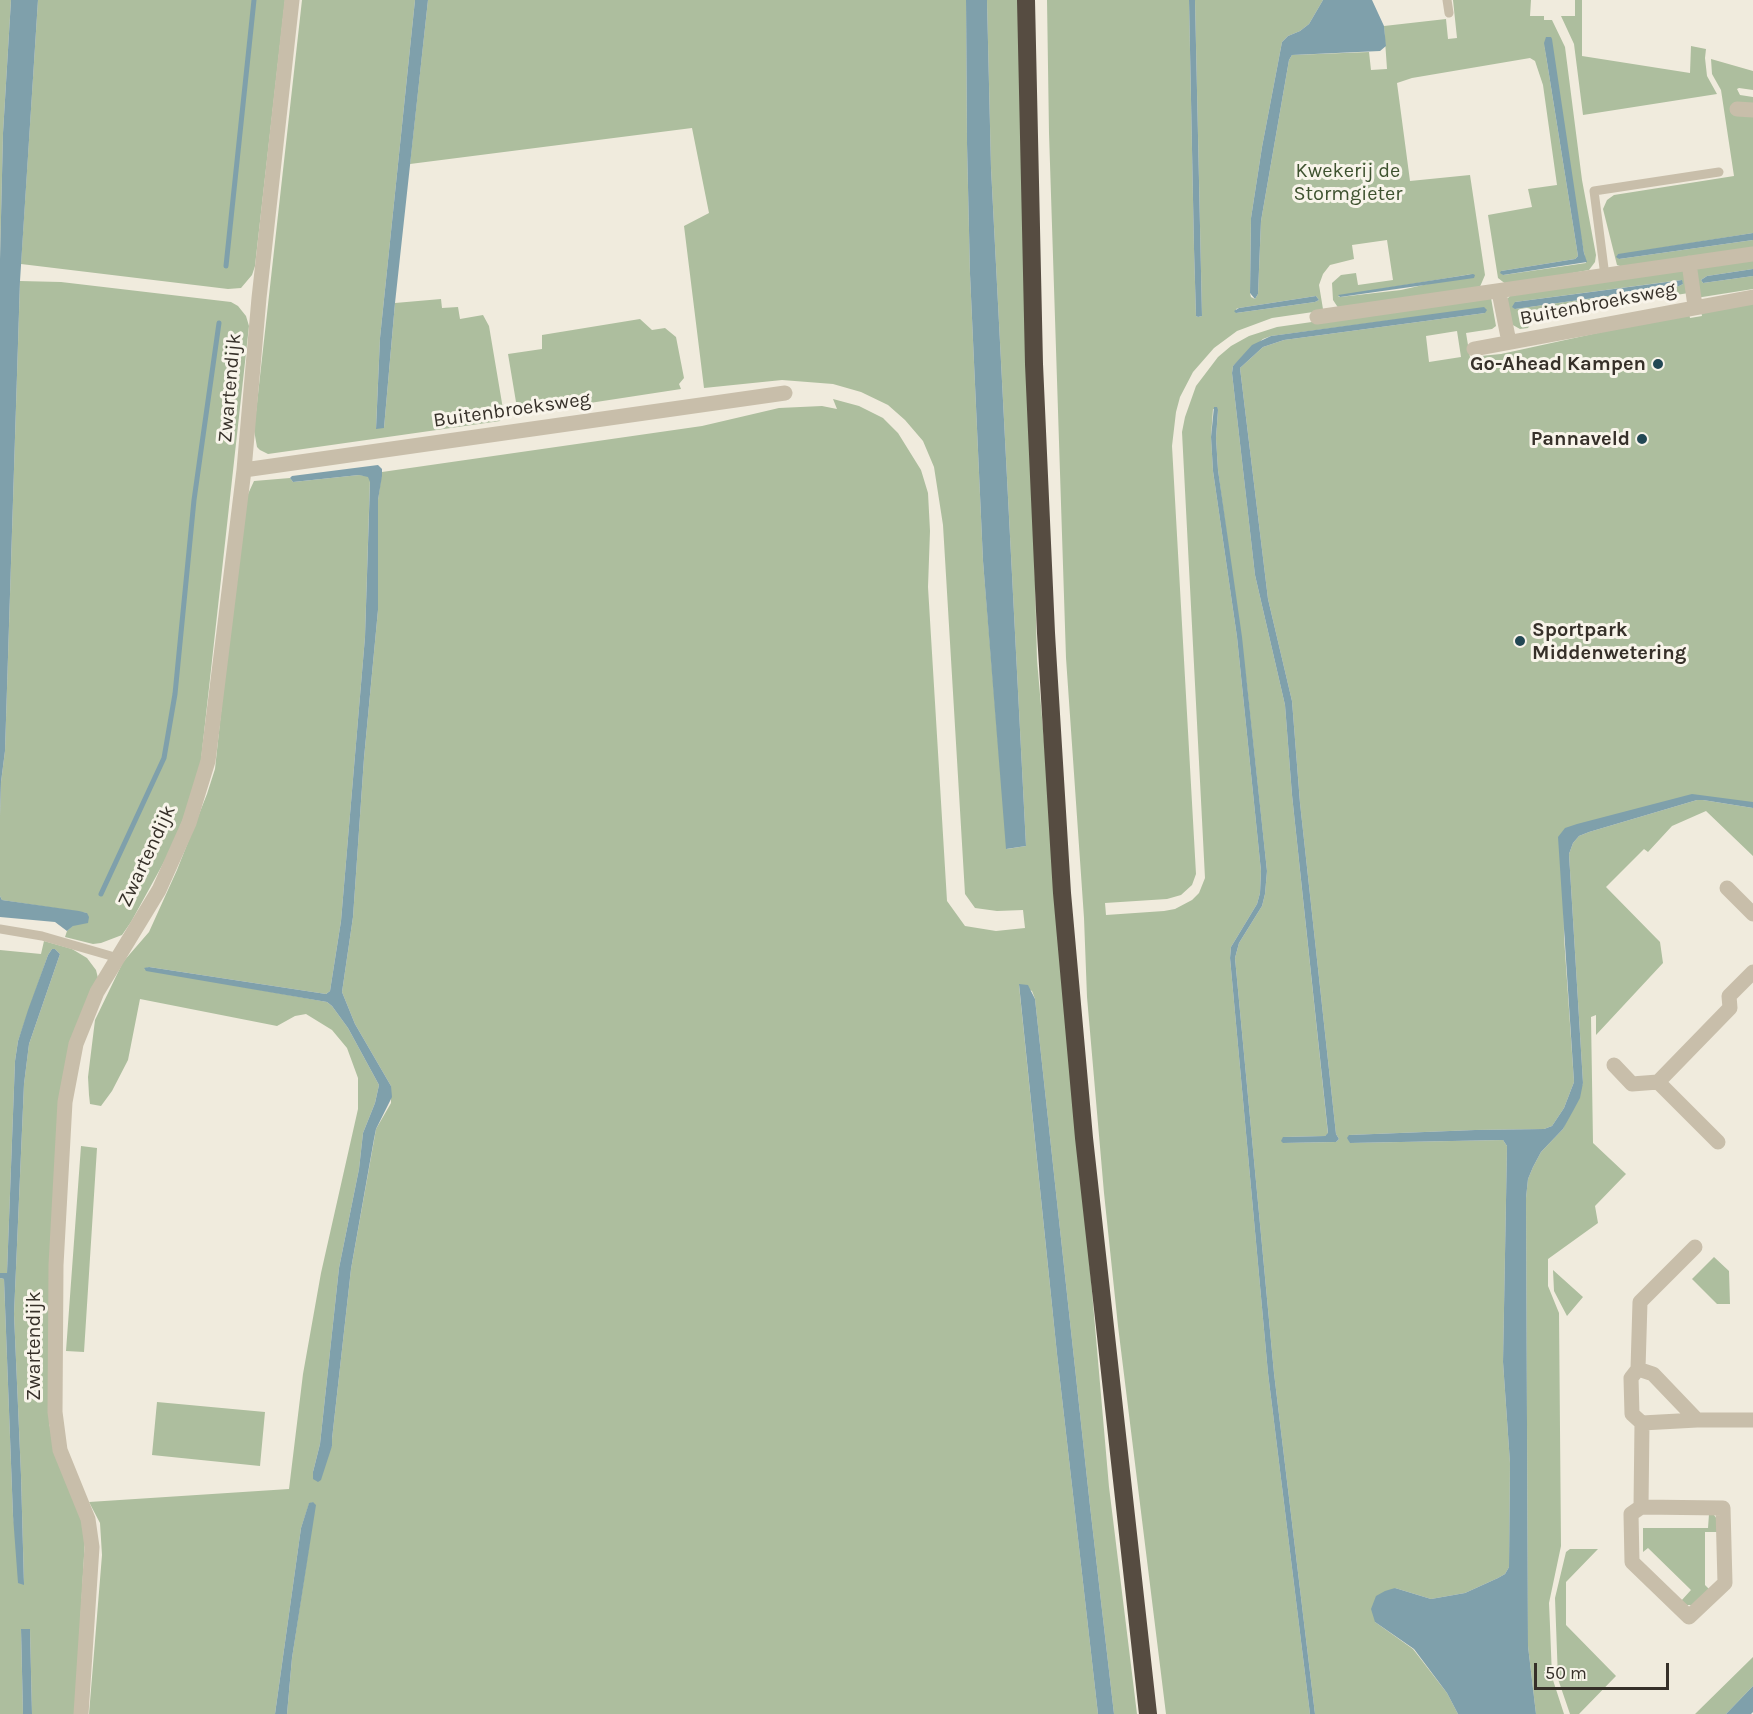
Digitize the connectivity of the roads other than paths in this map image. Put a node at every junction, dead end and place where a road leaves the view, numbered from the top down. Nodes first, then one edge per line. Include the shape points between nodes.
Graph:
1 (292, 0) edge
2 (1026, 0) edge
3 (1037, 0) edge
4 (1448, 0) edge
5 (1449, 13) dead end
6 (1737, 109) dead end
7 (1753, 110) edge
8 (1719, 172) dead end
9 (1753, 254) edge
10 (1689, 263) junction
11 (1605, 276) junction
12 (1499, 292) junction
13 (1753, 297) edge
14 (1695, 306) junction
15 (1317, 317) dead end
16 (1509, 342) junction
17 (1474, 349) dead end
18 (785, 393) dead end
19 (244, 470) junction
20 (1727, 888) dead end
21 (1753, 914) edge
22 (0, 929) edge
23 (118, 958) junction
24 (1753, 972) edge
25 (1614, 1065) dead end
26 (1658, 1082) junction
27 (1718, 1142) dead end
28 (1695, 1247) dead end
29 (1638, 1369) junction
30 (1697, 1420) junction
31 (1753, 1420) edge
32 (1642, 1423) junction
33 (1641, 1507) junction
34 (81, 1714) edge
35 (1148, 1714) edge
36 (1158, 1714) edge

1 - 19 street, Zwartendijk
2 - 35 highway via 1034,364 1062,893 1085,1150
3 - 36 highway via 1045,374 1074,890 1096,1150
4 - 5 lane
6 - 7 street
8 - 11 lane, Buitenbroeksweg via 1594,191
9 - 10 street, Buitenbroeksweg
10 - 11 street, Buitenbroeksweg
10 - 14 street, Buitenbroeksweg
11 - 12 street, Buitenbroeksweg
12 - 15 street, Buitenbroeksweg
12 - 16 street, Buitenbroeksweg
13 - 14 street, Buitenbroeksweg
14 - 16 street, Buitenbroeksweg
16 - 17 street, Buitenbroeksweg
18 - 19 street, Buitenbroeksweg
19 - 23 street, Zwartendijk via 208,761 189,823 159,890
20 - 21 street
22 - 23 lane via 42,936
23 - 34 street, Zwartendijk via 97,992 76,1044 65,1102 56,1265 55,1412 60,1450 88,1519 92,1547
24 - 26 street via 1729,996 1730,1008
25 - 26 street via 1632,1084
26 - 27 street
28 - 29 street via 1640,1302
29 - 30 street via 1653,1374
29 - 32 street via 1631,1378 1632,1414
30 - 31 street
30 - 32 street
32 - 33 street
33 - 33 street via 1632,1514 1632,1562 1689,1617 1725,1583 1723,1508

